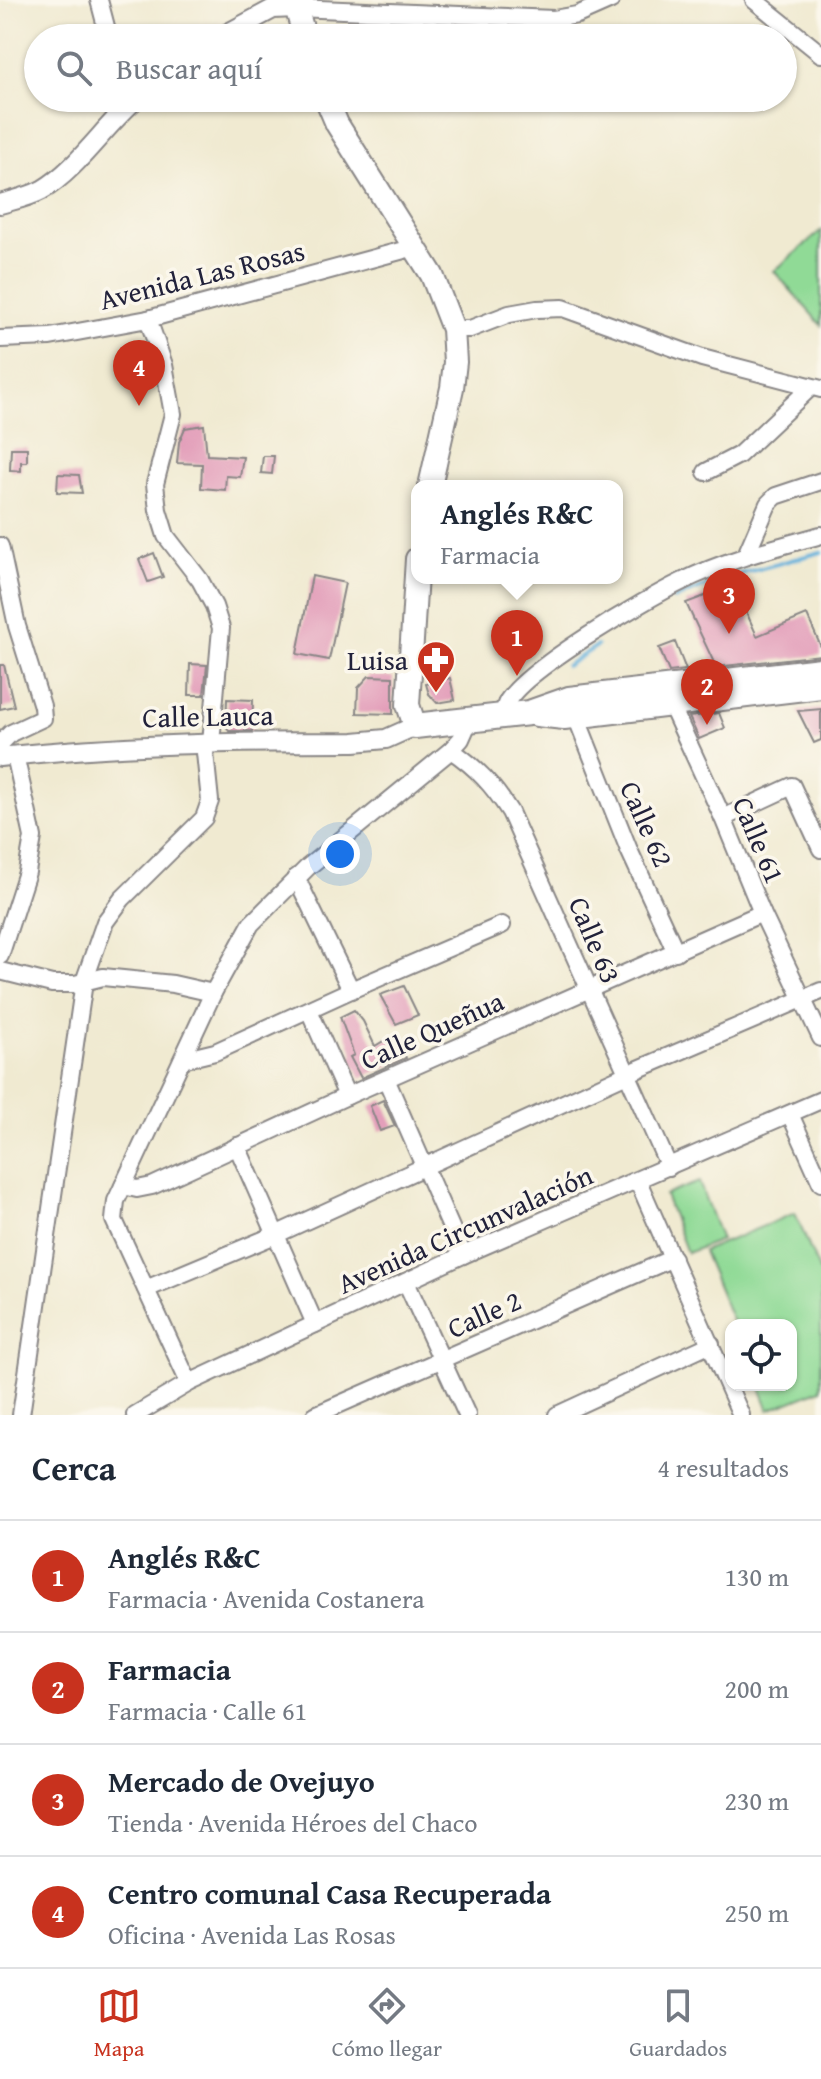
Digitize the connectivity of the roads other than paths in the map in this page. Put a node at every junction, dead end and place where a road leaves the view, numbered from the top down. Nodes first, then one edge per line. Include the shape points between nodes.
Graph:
1 (99, 0) edge
2 (611, 0) edge
3 (754, 0) edge
4 (295, 4) edge
5 (105, 24) edge
6 (245, 24) edge
7 (301, 24) edge
8 (784, 24) edge
9 (797, 35) edge
10 (821, 54) edge
11 (112, 112) edge
12 (332, 112) edge
13 (0, 204) edge
14 (415, 247) junction
15 (148, 319) junction
16 (453, 329) junction
17 (0, 339) edge
18 (816, 388) edge
19 (706, 472) dead end
20 (431, 480) edge
21 (821, 481) edge
22 (821, 535) edge
23 (0, 546) edge
24 (746, 555) junction
25 (415, 584) edge
26 (821, 670) edge
27 (821, 686) edge
28 (670, 696) junction
29 (570, 708) junction
30 (504, 716) junction
31 (469, 721) junction
32 (415, 726) junction
33 (207, 743) junction
34 (451, 750) junction
35 (5, 752) edge
36 (723, 818) junction
37 (821, 849) edge
38 (296, 877) junction
39 (762, 913) junction
40 (502, 925) dead end
41 (676, 952) junction
42 (0, 956) edge
43 (0, 971) edge
44 (84, 982) junction
45 (351, 990) junction
46 (588, 990) junction
47 (821, 991) edge
48 (213, 993) junction
49 (802, 999) junction
50 (309, 1010) junction
51 (821, 1038) edge
52 (182, 1060) junction
53 (627, 1074) junction
54 (386, 1079) junction
55 (347, 1096) junction
56 (821, 1100) edge
57 (790, 1114) junction
58 (237, 1146) junction
59 (425, 1167) junction
60 (669, 1167) junction
61 (638, 1181) junction
62 (821, 1183) edge
63 (123, 1186) junction
64 (275, 1235) junction
65 (463, 1255) junction
66 (673, 1258) junction
67 (406, 1282) junction
68 (146, 1289) junction
69 (315, 1324) junction
70 (711, 1344) junction
71 (443, 1360) junction
72 (189, 1383) junction
73 (21, 1415) edge
74 (135, 1415) edge
75 (315, 1415) edge
76 (467, 1415) edge
77 (557, 1415) edge
78 (740, 1415) edge

1 - 5 street
2 - 4 street via 554,19
3 - 8 street
4 - 6 street
4 - 7 main road
9 - 10 street
11 - 13 street via 68,169 43,189
12 - 14 main road
14 - 15 street, Avenida Las Rosas
14 - 16 main road via 445,302
15 - 17 street, Avenida Las Rosas via 50,337
15 - 33 street via 173,414 155,484 158,510 166,536 200,580 221,628
16 - 18 street via 470,329 509,314 563,308 702,358
16 - 20 main road via 452,388
18 - 19 street via 739,455
21 - 24 street via 776,496
22 - 24 street
23 - 35 street via 43,718 11,733
24 - 30 street via 680,582 568,649 513,694
25 - 32 main road via 408,705
26 - 28 main road
27 - 28 main road
28 - 29 main road
28 - 36 street, Calle 61
29 - 30 main road
29 - 41 street, Calle 62
30 - 31 main road
31 - 32 main road
31 - 34 street
32 - 33 street, Calle Lauca via 386,739 354,742
33 - 35 street, Calle Lauca
33 - 44 street via 210,801 204,818 113,910
34 - 38 street
34 - 46 street, Calle 63 via 494,786 510,812
35 - 42 street via 33,837
36 - 37 street via 792,786
36 - 39 street, Calle 61
38 - 45 street
38 - 48 street via 251,924
39 - 41 street, Calle Queñua
39 - 49 street, Calle 61
40 - 45 street
41 - 46 street, Calle Queñua
43 - 44 street via 52,984
44 - 48 street via 103,977
44 - 73 street
45 - 50 street
46 - 53 street, Calle 63
46 - 54 street, Calle Queñua
47 - 49 street
48 - 52 street
49 - 51 street, Calle 61
49 - 53 street
50 - 52 street via 215,1052
50 - 55 street
52 - 63 street
53 - 59 street
53 - 60 street, Calle 63
54 - 55 street, Calle Queñua
54 - 59 street
55 - 58 street, Calle Queñua
56 - 57 street, Avenida Circunvalación
57 - 60 street, Avenida Circunvalación
57 - 62 street
58 - 63 street, Calle Queñua via 152,1186
58 - 64 street
59 - 64 street
59 - 65 street
60 - 61 street, Avenida Circunvalación
61 - 65 street, Avenida Circunvalación
61 - 66 street
63 - 68 street via 114,1220
64 - 68 street
64 - 69 street
65 - 67 street, Avenida Circunvalación
66 - 70 street
66 - 71 street, Calle 2
67 - 69 street, Avenida Circunvalación
67 - 71 street
68 - 72 street
69 - 72 street, Avenida Circunvalación
70 - 77 street
70 - 78 street
71 - 75 street, Calle 2
71 - 76 street
72 - 74 street, Avenida Circunvalación

